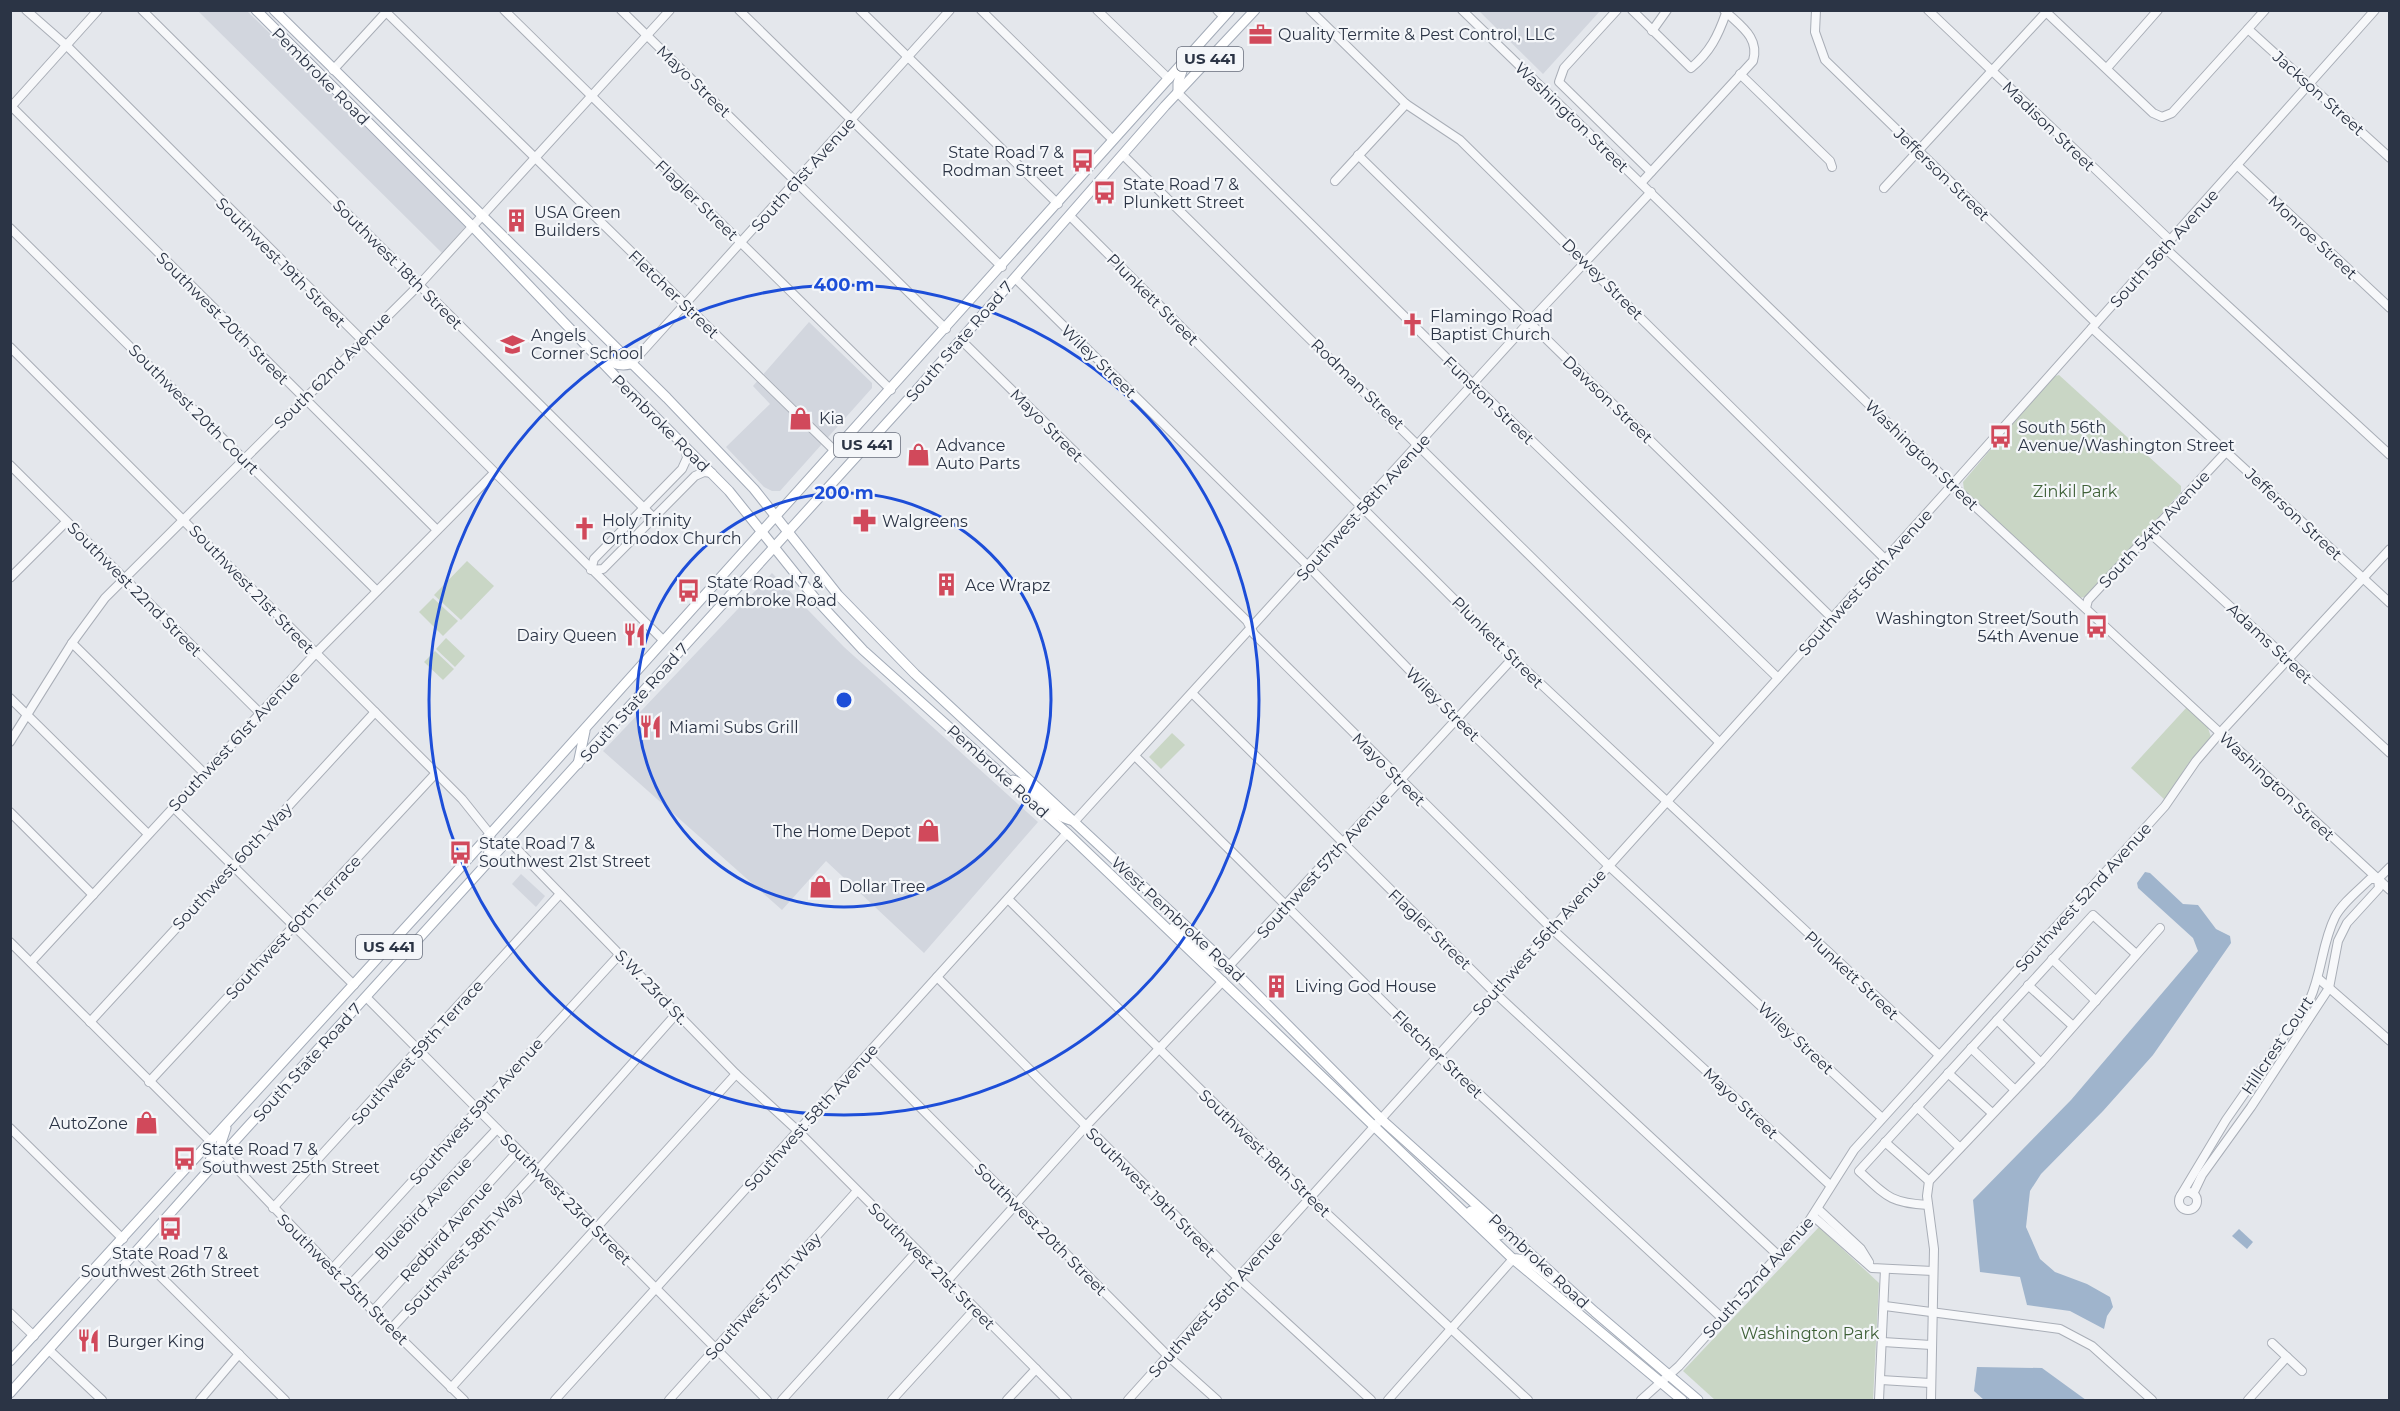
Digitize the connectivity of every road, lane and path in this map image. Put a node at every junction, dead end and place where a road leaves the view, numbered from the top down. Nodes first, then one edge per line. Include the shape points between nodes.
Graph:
1 (26, 10) edge
2 (98, 10) edge
3 (142, 10) edge
4 (256, 10) edge
5 (262, 10) edge
6 (274, 10) edge
7 (504, 10) edge
8 (621, 10) edge
9 (670, 10) edge
10 (739, 10) edge
11 (860, 10) edge
12 (950, 10) edge
13 (981, 10) edge
14 (1097, 10) edge
15 (1255, 10) edge
16 (1310, 10) edge
17 (1462, 10) edge
18 (1617, 10) edge
19 (1632, 10) edge
20 (1667, 10) edge
21 (1816, 10) edge
22 (1928, 10) edge
23 (2158, 10) edge
24 (2265, 10) edge
25 (2375, 10) edge
26 (386, 11) edge
27 (2046, 11) edge
28 (1725, 12) edge
29 (1224, 13) edge
30 (2248, 29) junction
31 (1652, 31) junction
32 (647, 36) junction
33 (67, 46) junction
34 (908, 58) junction
35 (1186, 60) junction
36 (2107, 68) junction
37 (333, 70) junction
38 (1991, 70) junction
39 (1740, 74) junction
40 (1169, 79) junction
41 (2309, 83) junction
42 (1178, 93) junction
43 (591, 97) junction
44 (1406, 104) junction
45 (1165, 106) junction
46 (11, 107) edge
47 (852, 120) junction
48 (1113, 140) junction
49 (1917, 151) junction
50 (1123, 154) junction
51 (1358, 156) junction
52 (2390, 158) edge
53 (535, 159) junction
54 (2236, 165) junction
55 (1832, 167) dead end
56 (1651, 172) junction
57 (1335, 181) dead end
58 (796, 182) junction
59 (1641, 183) junction
60 (1884, 188) dead end
61 (1651, 192) junction
62 (1058, 204) junction
63 (1070, 216) junction
64 (481, 217) junction
65 (473, 227) junction
66 (10, 228) edge
67 (741, 243) junction
68 (2168, 244) junction
69 (1017, 250) junction
70 (1586, 262) junction
71 (1002, 267) junction
72 (1015, 278) junction
73 (418, 285) junction
74 (1000, 294) junction
75 (685, 305) junction
76 (548, 306) junction
77 (2390, 308) edge
78 (1529, 322) junction
79 (2094, 326) junction
80 (946, 329) junction
81 (961, 340) junction
82 (360, 341) junction
83 (10, 347) edge
84 (631, 364) junction
85 (1473, 384) junction
86 (891, 390) junction
87 (303, 398) junction
88 (1420, 445) junction
89 (685, 446) junction
90 (835, 451) junction
91 (2226, 452) junction
92 (2390, 455) edge
93 (244, 458) junction
94 (10, 465) edge
95 (494, 473) junction
96 (712, 473) junction
97 (1952, 485) junction
98 (1363, 506) junction
99 (643, 508) junction
100 (775, 517) junction
101 (654, 518) junction
102 (184, 520) junction
103 (66, 522) junction
104 (437, 530) junction
105 (763, 531) junction
106 (788, 532) junction
107 (2150, 533) junction
108 (774, 546) junction
109 (2390, 549) edge
110 (1886, 559) junction
111 (1309, 567) junction
112 (591, 570) junction
113 (10, 578) edge
114 (125, 578) junction
115 (2363, 578) junction
116 (377, 591) junction
117 (2390, 603) edge
118 (2086, 608) junction
119 (1832, 618) junction
120 (1251, 629) junction
121 (663, 640) junction
122 (72, 643) junction
123 (315, 654) junction
124 (1513, 658) junction
125 (2288, 660) junction
126 (1778, 678) junction
127 (1193, 694) junction
128 (10, 698) edge
129 (375, 712) junction
130 (260, 713) junction
131 (28, 716) junction
132 (1457, 719) junction
133 (587, 726) junction
134 (2220, 733) junction
135 (10, 742) edge
136 (1719, 742) junction
137 (2390, 753) edge
138 (1136, 757) junction
139 (578, 764) junction
140 (204, 773) junction
141 (436, 773) junction
142 (1007, 779) junction
143 (1400, 780) junction
144 (1665, 802) junction
145 (173, 807) junction
146 (512, 810) junction
147 (10, 812) edge
148 (1075, 821) junction
149 (1067, 833) junction
150 (148, 834) junction
151 (490, 834) junction
152 (508, 840) junction
153 (1343, 844) junction
154 (487, 863) junction
155 (232, 864) junction
156 (1609, 866) junction
157 (2390, 867) edge
158 (1131, 874) junction
159 (2378, 879) junction
160 (2390, 890) edge
161 (560, 894) junction
162 (93, 895) junction
163 (1008, 899) junction
164 (1287, 906) junction
165 (1165, 925) junction
166 (293, 927) junction
167 (1551, 928) junction
168 (2160, 928) dead end
169 (10, 942) edge
170 (620, 954) junction
171 (2136, 954) junction
172 (2052, 959) junction
173 (31, 962) junction
174 (1229, 966) junction
175 (937, 977) junction
176 (2319, 979) junction
177 (1223, 981) junction
178 (354, 985) junction
179 (2028, 985) junction
180 (2329, 988) junction
181 (1494, 992) junction
182 (366, 997) junction
183 (2096, 1001) junction
184 (677, 1013) junction
185 (1278, 1016) junction
186 (1997, 1020) junction
187 (90, 1022) junction
188 (2073, 1026) junction
189 (2390, 1041) edge
190 (1971, 1048) junction
191 (1159, 1049) junction
192 (419, 1051) junction
193 (868, 1055) junction
194 (1437, 1055) junction
195 (1939, 1055) junction
196 (2041, 1063) junction
197 (1948, 1073) junction
198 (736, 1074) junction
199 (149, 1082) junction
200 (2015, 1090) junction
201 (1917, 1107) junction
202 (477, 1110) junction
203 (1992, 1113) junction
204 (1882, 1118) junction
205 (1382, 1119) junction
206 (228, 1124) junction
207 (1086, 1126) junction
208 (10, 1128) edge
209 (1374, 1128) junction
210 (497, 1129) junction
211 (798, 1131) junction
212 (211, 1142) junction
213 (1885, 1142) junction
214 (1960, 1148) junction
215 (519, 1151) junction
216 (223, 1154) junction
217 (538, 1170) junction
218 (206, 1173) junction
219 (1929, 1181) junction
220 (1830, 1185) junction
221 (857, 1191) junction
222 (2193, 1194) junction
223 (2181, 1195) junction
224 (1309, 1197) junction
225 (1017, 1204) junction
226 (1928, 1205) junction
227 (273, 1208) junction
228 (1460, 1208) junction
229 (1815, 1212) junction
230 (597, 1228) junction
231 (1508, 1232) junction
232 (123, 1239) junction
233 (917, 1251) junction
234 (136, 1252) junction
235 (1779, 1256) junction
236 (1513, 1259) junction
237 (333, 1268) junction
238 (1885, 1269) junction
239 (1933, 1271) junction
240 (1238, 1278) junction
241 (948, 1280) junction
242 (350, 1286) junction
243 (1568, 1287) junction
244 (656, 1288) junction
245 (1885, 1306) junction
246 (975, 1309) junction
247 (373, 1311) junction
248 (1933, 1311) junction
249 (10, 1313) edge
250 (1722, 1318) junction
251 (1451, 1328) junction
252 (391, 1329) junction
253 (34, 1336) junction
254 (1883, 1342) junction
255 (2272, 1343) dead end
256 (1931, 1345) junction
257 (716, 1349) junction
258 (48, 1350) junction
259 (238, 1354) junction
260 (1168, 1356) junction
261 (2287, 1357) junction
262 (10, 1361) edge
263 (1036, 1369) junction
264 (2302, 1371) dead end
265 (1670, 1375) junction
266 (1881, 1380) junction
267 (1662, 1382) junction
268 (1930, 1383) junction
269 (451, 1388) junction
270 (10, 1393) edge
271 (102, 1401) edge
272 (200, 1401) edge
273 (285, 1401) edge
274 (465, 1401) edge
275 (555, 1401) edge
276 (669, 1401) edge
277 (766, 1401) edge
278 (782, 1401) edge
279 (892, 1401) edge
280 (1007, 1401) edge
281 (1067, 1401) edge
282 (1128, 1401) edge
283 (1217, 1401) edge
284 (1371, 1401) edge
285 (1388, 1401) edge
286 (1528, 1401) edge
287 (1641, 1401) edge
288 (1682, 1401) edge
289 (1698, 1401) edge
290 (1879, 1401) edge
291 (1931, 1401) edge
292 (2152, 1401) edge
293 (2248, 1401) edge

1 - 33 street, Southwest 19th Street
2 - 33 street
3 - 73 street, Southwest 18th Street
4 - 65 main road, Pembroke Road
5 - 37 main road via 317,65
6 - 37 main road, Pembroke Road
7 - 43 street, Flagler Street
8 - 32 street, Mayo Street
9 - 32 street, South 62nd Avenue
10 - 47 street
11 - 34 street
12 - 34 street, South 61st Avenue
13 - 48 street
14 - 40 street
15 - 42 main road, South State Road 7 / US 441
16 - 44 street, Dewey Street
17 - 59 street, Washington Street
18 - 56 street via 1564,68 1559,82
19 - 31 street
20 - 31 street
21 - 49 street, Jefferson Street via 1815,32 1825,60
22 - 38 street, Madison Street
23 - 36 street
24 - 30 street
25 - 41 street, South 56th Avenue
26 - 37 street
26 - 53 street, Fletcher Street
27 - 36 street
27 - 38 street
28 - 31 street via 1706,56 1691,68
28 - 39 street via 1753,38 1756,48 1753,61
29 - 35 main road, South State Road 7 / US 441
30 - 36 street via 2172,113 2162,117 2153,113
30 - 41 street, Jackson Street
32 - 43 street, South 62nd Avenue
32 - 58 street, Mayo Street
33 - 46 street
33 - 82 street, Southwest 19th Street
34 - 47 street, South 61st Avenue
34 - 62 street
35 - 40 main road, South State Road 7 / US 441
35 - 42 main road
37 - 64 main road, Pembroke Road
38 - 49 street
38 - 68 street, Madison Street
39 - 55 street
39 - 56 street
40 - 45 main road
40 - 48 main road, South State Road 7 / US 441
41 - 52 street, Jackson Street
41 - 54 street, South 56th Avenue
42 - 45 main road, South State Road 7 / US 441
42 - 85 street, Funston Street
43 - 53 street, South 62nd Avenue
43 - 67 street, Flagler Street
44 - 51 street
44 - 70 street, Dewey Street via 1460,140
45 - 50 main road, South State Road 7 / US 441
46 - 87 street, Southwest 20th Street
47 - 58 street, South 61st Avenue
47 - 71 street
48 - 62 main road, South State Road 7 / US 441
49 - 60 street
49 - 79 street, Jefferson Street
50 - 63 main road, South State Road 7 / US 441
50 - 88 street, Rodman Street
51 - 57 street
51 - 78 street, Dawson Street
53 - 64 street, South 62nd Avenue
53 - 75 street, Fletcher Street
54 - 68 street, South 56th Avenue
54 - 77 street, Monroe Street
56 - 59 street
58 - 67 street, South 61st Avenue
58 - 80 street, Mayo Street
59 - 61 street, Washington Street
61 - 70 street, Southwest 58th Avenue
61 - 97 street, Washington Street
62 - 69 main road, South State Road 7 / US 441
63 - 72 main road, South State Road 7 / US 441
63 - 98 street, Plunkett Street
64 - 65 street, South 62nd Avenue
64 - 84 main road, Pembroke Road
65 - 73 street, South 62nd Avenue
65 - 76 main road, Pembroke Road
66 - 93 street, Southwest 20th Court
67 - 75 street, South 61st Avenue
67 - 86 street, Flagler Street
68 - 79 street, South 56th Avenue
68 - 92 street, Madison Street
69 - 71 main road, South State Road 7 / US 441
69 - 72 main road via 1012,263
70 - 78 street, Southwest 58th Avenue
70 - 110 street, Dewey Street
71 - 74 main road via 1005,281
71 - 80 main road, South State Road 7 / US 441
72 - 74 main road, South State Road 7 / US 441
72 - 111 street, Wiley Street
73 - 82 street, South 62nd Avenue
73 - 99 street, Southwest 18th Street
74 - 81 main road, South State Road 7 / US 441
75 - 84 street, South 61st Avenue
75 - 90 street, Fletcher Street
76 - 84 main road via 560,312 610,363
76 - 89 main road, Pembroke Road
78 - 85 street, Southwest 58th Avenue
78 - 119 street, Dawson Street
79 - 91 street, Jefferson Street
79 - 97 street, South 56th Avenue
80 - 86 main road, South State Road 7 / US 441
81 - 106 main road, South State Road 7 / US 441
81 - 120 street, Mayo Street
82 - 87 street, South 62nd Avenue
82 - 95 street, Southwest 19th Street
83 - 102 street, Southwest 21st Street
84 - 100 main road, Pembroke Road via 746,480
85 - 88 street, Southwest 58th Avenue
85 - 126 street, Funston Street
86 - 90 main road, South State Road 7 / US 441
87 - 93 street, South 62nd Avenue
87 - 104 street, Southwest 20th Street
88 - 98 street, Southwest 58th Avenue
88 - 136 street, Rodman Street
89 - 96 main road, Pembroke Road
89 - 99 street via 687,458 682,468
90 - 100 main road, South State Road 7 / US 441
91 - 107 street, South 54th Avenue
91 - 115 street, Jefferson Street
93 - 102 street, South 62nd Avenue
93 - 116 street, Southwest 20th Court
94 - 103 street, Southwest 22nd Street
95 - 104 street, Southwest 61st Avenue
95 - 112 street, Southwest 19th Street
96 - 101 street via 695,476
96 - 105 main road, Pembroke Road
97 - 110 street, Southwest 56th Avenue
97 - 118 street, Washington Street
98 - 111 street, Southwest 58th Avenue
98 - 124 street, Plunkett Street
99 - 101 street, Southwest 18th Street
99 - 112 street via 594,559
100 - 105 main road, South State Road 7 / US 441
100 - 106 main road, Pembroke Road
101 - 112 street via 603,569
102 - 114 street, South 62nd Avenue
102 - 123 street, Southwest 21st Street
103 - 113 street
103 - 114 street, Southwest 22nd Street
104 - 116 street, Southwest 61st Avenue
105 - 108 main road, Pembroke Road
105 - 121 main road, South State Road 7 / US 441
106 - 108 main road, South State Road 7 / US 441
106 - 148 main road, Pembroke Road via 867,626
107 - 118 street, South 54th Avenue via 2088,600
107 - 125 street, Adams Street
108 - 139 main road, South State Road 7 / US 441
108 - 142 main road, Pembroke Road via 863,650
109 - 115 street
110 - 119 street, Southwest 56th Avenue
111 - 120 street, Southwest 58th Avenue
111 - 132 street, Wiley Street
112 - 121 street, Southwest 19th Street
114 - 122 street, South 62nd Avenue
114 - 130 street, Southwest 22nd Street
115 - 117 street, Jefferson Street
115 - 125 street
116 - 123 street, Southwest 61st Avenue
118 - 134 street, Washington Street
119 - 126 street, Southwest 56th Avenue
120 - 127 street, Southwest 58th Avenue
120 - 143 street, Mayo Street
121 - 133 main road, South State Road 7 / US 441
122 - 131 street, South 62nd Avenue
122 - 140 street
123 - 129 street, Southwest 21st Street
123 - 130 street, Southwest 61st Avenue
124 - 132 street, Southwest 57th Avenue
124 - 144 street, Plunkett Street
125 - 134 street
125 - 137 street, Adams Street
126 - 136 street, Southwest 56th Avenue
127 - 138 street, Southwest 58th Avenue
127 - 153 street, Flagler Street
128 - 131 street
129 - 141 street, Southwest 21st Street
129 - 155 street, Southwest 60th Way
130 - 140 street, Southwest 61st Avenue
131 - 135 street, South 62nd Avenue
131 - 150 street
132 - 143 street, Southwest 57th Avenue
132 - 156 street, Wiley Street
133 - 139 main road
133 - 146 main road, South State Road 7 / US 441
134 - 159 street, Washington Street
134 - 195 street, Southwest 52nd Avenue via 2165,806
136 - 144 street, Southwest 56th Avenue
138 - 148 street, Southwest 58th Avenue
138 - 164 street, Fletcher Street
139 - 152 main road, South State Road 7 / US 441
140 - 145 street, Southwest 61st Avenue
141 - 151 street, Southwest 21st Street
141 - 166 street, Southwest 60th Terrace
142 - 148 main road via 1030,790 1058,815
142 - 149 main road, Pembroke Road
143 - 153 street, Southwest 57th Avenue
143 - 167 street, Mayo Street
144 - 156 street, Southwest 56th Avenue
144 - 195 street, Plunkett Street
145 - 150 street, Southwest 61st Avenue
145 - 155 street
146 - 151 main road, South State Road 7 / US 441
146 - 152 main road via 506,827
147 - 162 street
148 - 158 main road, West Pembroke Road
149 - 158 main road via 1089,840
149 - 163 street, Southwest 58th Avenue
149 - 165 main road, West Pembroke Road
150 - 162 street, Southwest 61st Avenue
151 - 154 main road
151 - 178 main road, South State Road 7 / US 441
152 - 154 main road, South State Road 7 / US 441
152 - 161 street, S.W. 23rd St.
153 - 164 street, Southwest 57th Avenue
153 - 181 street, Flagler Street
154 - 182 main road, South State Road 7 / US 441
155 - 166 street
155 - 187 street, Southwest 60th Way
156 - 167 street, Southwest 56th Avenue
156 - 204 street, Wiley Street
157 - 159 street
158 - 174 main road, West Pembroke Road
159 - 160 street, Washington Street
159 - 176 street, Hillcrest Court via 2370,879 2335,915
159 - 180 street, Hillcrest Court via 2379,888 2347,923 2338,941
161 - 170 street, S.W. 23rd St.
161 - 192 street, Southwest 59th Terrace
162 - 173 street, Southwest 61st Avenue
163 - 175 street, Southwest 58th Avenue
163 - 191 street, Southwest 18th Street
164 - 174 street, Southwest 57th Avenue
164 - 194 street, Fletcher Street
165 - 174 main road via 1185,935 1214,962
165 - 177 main road, West Pembroke Road
166 - 178 street
166 - 199 street, Southwest 60th Terrace
167 - 181 street, Southwest 56th Avenue
167 - 220 street, Mayo Street
168 - 171 street
169 - 173 street
170 - 184 street, S.W. 23rd St.
170 - 202 street, Southwest 59th Avenue
171 - 172 street via 2093,915
171 - 183 street
172 - 179 street
172 - 183 street
173 - 187 street
174 - 185 main road, West Pembroke Road
175 - 193 street, Southwest 58th Avenue
175 - 207 street, Southwest 19th Street
176 - 180 street
176 - 223 street, Hillcrest Court via 2310,999 2226,1120
177 - 185 main road via 1240,985 1267,1011
177 - 191 street
177 - 209 main road, West Pembroke Road
178 - 206 main road, South State Road 7 / US 441
179 - 186 street
179 - 188 street
180 - 189 street
180 - 222 street, Hillcrest Court via 2202,1174
181 - 194 street, Southwest 56th Avenue
181 - 235 street, Flagler Street
182 - 192 street, Southwest 23rd Street
182 - 216 main road, South State Road 7 / US 441
183 - 188 street
184 - 198 street, S.W. 23rd St.
184 - 217 street, Southwest 58th Way
185 - 205 main road, West Pembroke Road
186 - 190 street
186 - 196 street
187 - 199 street
188 - 196 street
190 - 197 street
190 - 200 street
191 - 207 street
191 - 224 street, Southwest 18th Street
192 - 202 street, Southwest 23rd Street
192 - 227 street, Southwest 59th Terrace
193 - 211 street, Southwest 58th Avenue
193 - 225 street, Southwest 20th Street
194 - 205 street, Southwest 56th Avenue
194 - 250 street, Fletcher Street
195 - 204 street, South 52nd Avenue
196 - 200 street
197 - 201 street
197 - 203 street
198 - 211 street, S.W. 23rd St.
198 - 230 street
199 - 212 street
200 - 203 street
201 - 213 street
201 - 214 street
202 - 210 street, Southwest 23rd Street
202 - 237 street, Southwest 59th Avenue
203 - 214 street
204 - 220 street, South 52nd Avenue via 1844,1161
205 - 209 street, Southwest 56th Avenue
205 - 231 main road, Pembroke Road
206 - 212 main road, South State Road 7 / US 441
206 - 216 main road via 221,1143
207 - 225 street
207 - 240 street, Southwest 19th Street
208 - 232 street
209 - 224 street, Southwest 56th Avenue
209 - 228 main road, Pembroke Road
210 - 215 street, Southwest 23rd Street
210 - 242 street, Bluebird Avenue
211 - 221 street, Southwest 21st Street
211 - 244 street, Southwest 58th Avenue
212 - 218 main road
212 - 232 main road, South State Road 7 / US 441
213 - 219 street
213 - 226 street via 1859,1171 1891,1199
214 - 219 street
215 - 217 street, Southwest 23rd Street
215 - 247 street, Redbird Avenue
216 - 218 main road, South State Road 7 / US 441
216 - 227 street, Southwest 25th Street
217 - 230 street, Southwest 23rd Street
217 - 252 street, Southwest 58th Way
218 - 234 main road, South State Road 7 / US 441
219 - 226 street
220 - 229 street, South 52nd Avenue
221 - 233 street, Southwest 21st Street
221 - 257 street, Southwest 57th Way
222 - 223 street
222 - 223 street via 2196,1204 2190,1210 2180,1205
224 - 240 street, Southwest 56th Avenue
224 - 251 street, Southwest 18th Street
225 - 241 street
225 - 260 street, Southwest 20th Street
226 - 239 street
227 - 237 street, Southwest 25th Street
228 - 231 main road via 1471,1211 1500,1235
228 - 236 main road, Pembroke Road
229 - 235 street, South 52nd Avenue
229 - 238 street via 1861,1249 1872,1268
230 - 244 street, Southwest 23rd Street
230 - 269 street
231 - 243 main road, Pembroke Road
232 - 253 main road, South State Road 7 / US 441
233 - 241 street, Southwest 21st Street
233 - 278 street
234 - 258 main road, South State Road 7 / US 441
234 - 259 street
235 - 250 street, South 52nd Avenue
236 - 243 main road via 1526,1260 1554,1283
236 - 251 street
236 - 267 main road, Pembroke Road
237 - 242 street, Southwest 25th Street
238 - 239 street
238 - 245 street
239 - 248 street
240 - 260 street, Southwest 56th Avenue
240 - 284 street, Southwest 19th Street
241 - 246 street, Southwest 21st Street
242 - 247 street, Southwest 25th Street
243 - 265 main road, Pembroke Road
244 - 257 street, Southwest 23rd Street
244 - 275 street, Southwest 58th Avenue
245 - 248 street
245 - 254 street
246 - 263 street, Southwest 21st Street
246 - 279 street
247 - 252 street, Southwest 25th Street
248 - 256 street
248 - 292 street via 2071,1333 2092,1346
249 - 253 street
250 - 265 street, South 52nd Avenue
251 - 285 street
251 - 286 street, Southwest 18th Street
252 - 269 street, Southwest 25th Street
253 - 262 main road, South State Road 7 / US 441
254 - 256 street
254 - 266 street
255 - 261 street
256 - 268 street
257 - 276 street, Southwest 57th Way
257 - 277 street, Southwest 23rd Street
258 - 270 main road, South State Road 7 / US 441
258 - 271 street
259 - 272 street
259 - 273 street
260 - 282 street, Southwest 56th Avenue
260 - 283 street, Southwest 20th Street
261 - 264 street
261 - 293 street
263 - 280 street
263 - 281 street, Southwest 21st Street
265 - 267 street, South 52nd Avenue
265 - 289 main road, Pembroke Road
266 - 268 street
266 - 290 street
267 - 287 street
267 - 288 main road, Pembroke Road
268 - 291 street
269 - 274 street, Southwest 25th Street

